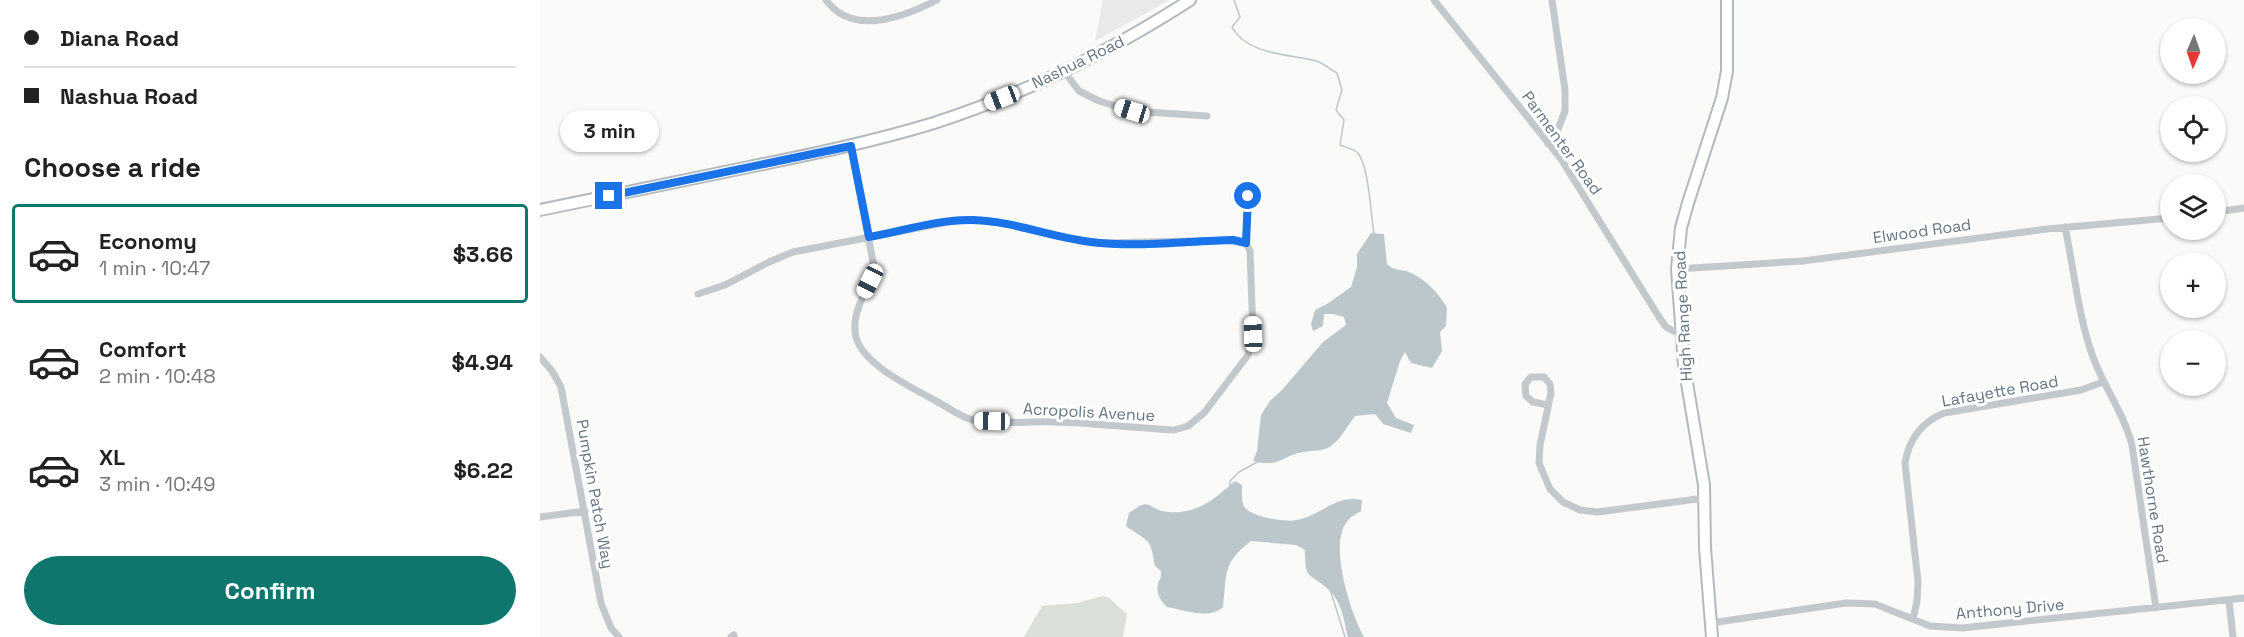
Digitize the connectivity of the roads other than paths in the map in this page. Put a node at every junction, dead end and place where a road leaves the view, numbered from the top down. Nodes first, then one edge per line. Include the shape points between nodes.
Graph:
1 (825, 0) edge
2 (937, 0) edge
3 (1191, 0) edge
4 (1434, 0) edge
5 (1552, 0) edge
6 (1726, 0) edge
7 (1064, 71) junction
8 (1207, 116) dead end
9 (1548, 144) junction
10 (851, 146) junction
11 (1249, 183) dead end
12 (2244, 208) edge
13 (540, 210) edge
14 (2226, 211) edge
15 (2160, 219) edge
16 (2066, 227) junction
17 (869, 237) junction
18 (1246, 243) junction
19 (1677, 269) junction
20 (698, 294) dead end
21 (1681, 335) junction
22 (540, 357) edge
23 (2103, 381) junction
24 (1548, 405) junction
25 (1705, 498) junction
26 (585, 511) junction
27 (540, 517) edge
28 (2244, 598) edge
29 (2229, 600) junction
30 (2156, 608) junction
31 (1913, 619) junction
32 (1712, 623) junction
33 (619, 637) edge
34 (1713, 637) edge
35 (2233, 637) edge

1 - 2 street via 846,16 874,21
3 - 7 main road, Nashua Road
4 - 9 street, Parmenter Road
5 - 9 street via 1565,90 1564,111
6 - 19 main road, High Range Road via 1727,68 1722,98 1686,212
7 - 8 street via 1079,91 1099,101 1132,111
7 - 10 main road, Nashua Road via 961,113
9 - 21 street, Parmenter Road via 1577,182 1662,322
10 - 13 main road, Nashua Road
10 - 17 street, Acropolis Avenue
11 - 18 street
12 - 14 street
15 - 16 street, Elwood Road
16 - 19 street, Elwood Road via 1803,261
16 - 23 street, Hawthorne Road via 2085,329
17 - 18 street via 974,220 1102,243
17 - 18 street, Acropolis Avenue via 874,267 858,306 856,335 866,354 900,381 978,421 1174,430 1188,426 1204,413 1251,348 1252,305
17 - 20 street via 793,252
19 - 21 main road, High Range Road
21 - 25 main road, High Range Road
22 - 26 street, Pumpkin Patch Way via 561,387
23 - 30 street, Hawthorne Road via 2132,445
23 - 31 street, Lafayette Road via 2081,390 1944,413 1915,435 1905,463 1918,582
24 - 24 street via 1550,384 1544,377 1531,377 1525,384 1526,396
24 - 25 street via 1539,463 1550,489 1571,507 1598,512
25 - 32 main road, High Range Road
26 - 27 street
26 - 33 street, Pumpkin Patch Way via 601,603
28 - 29 street, Anthony Drive
29 - 30 street, Anthony Drive
29 - 35 street
30 - 31 street, Anthony Drive via 1962,628 1936,627
31 - 32 street, Anthony Drive via 1882,606 1845,603
32 - 34 main road, High Range Road

